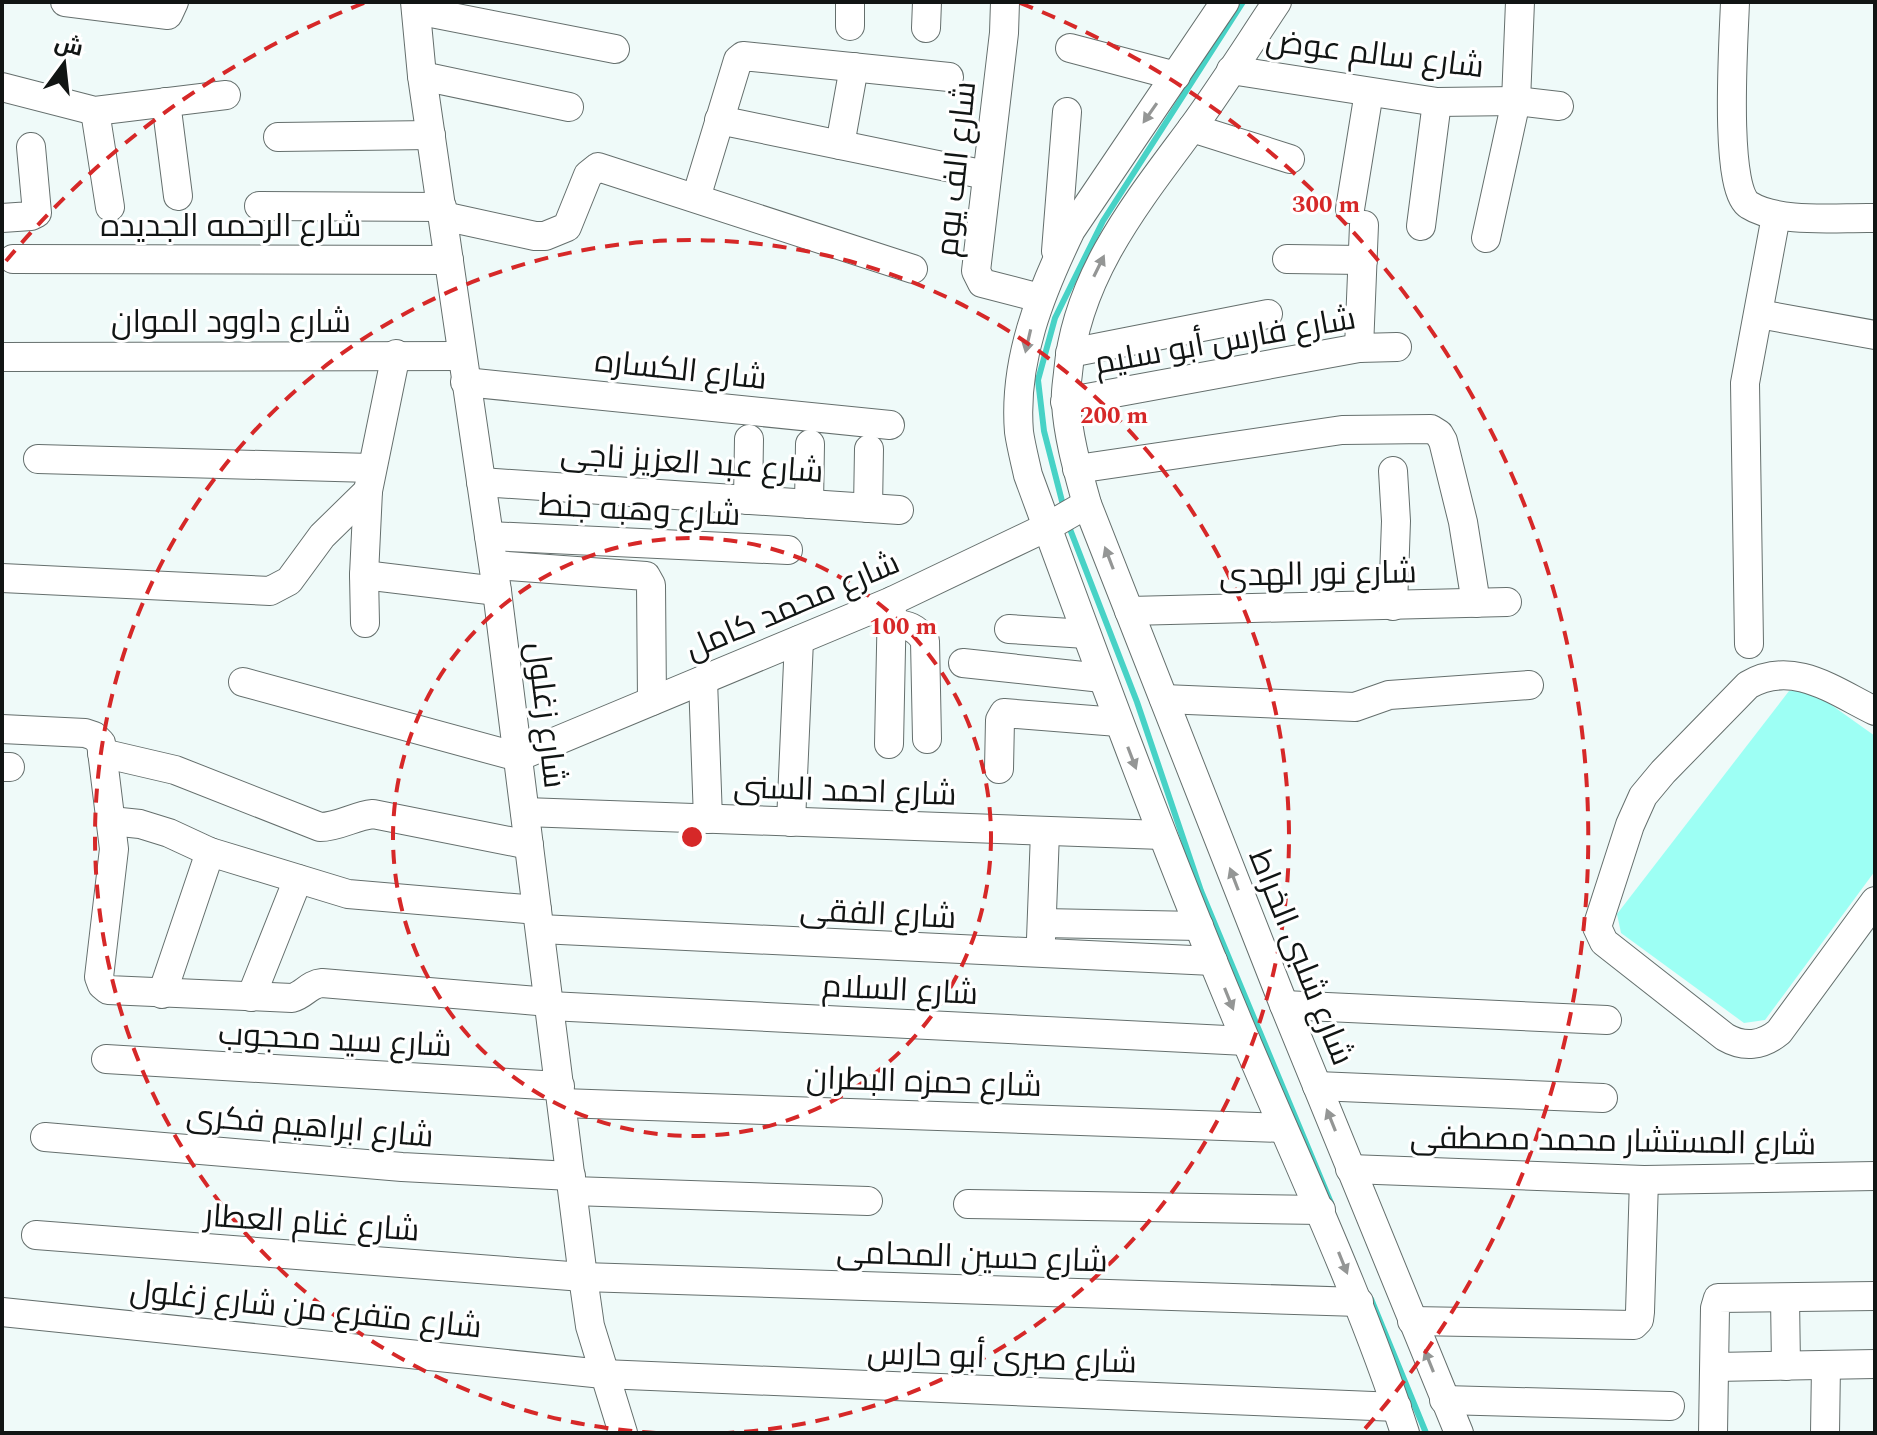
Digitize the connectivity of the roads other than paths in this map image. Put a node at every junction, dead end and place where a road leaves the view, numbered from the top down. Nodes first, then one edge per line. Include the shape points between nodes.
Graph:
1 (65, 2) edge
2 (1005, 2) edge
3 (1277, 2) edge
4 (1520, 2) edge
5 (1735, 2) edge
6 (1217, 3) edge
7 (102, 5) edge
8 (416, 6) edge
9 (171, 9) edge
10 (1070, 48) dead end
11 (615, 49) dead end
12 (854, 67) junction
13 (1231, 70) junction
14 (422, 76) junction
15 (1176, 76) junction
16 (949, 77) dead end
17 (2, 87) edge
18 (1369, 92) junction
19 (226, 95) dead end
20 (1516, 101) junction
21 (166, 102) junction
22 (1437, 102) junction
23 (1559, 106) dead end
24 (569, 107) dead end
25 (95, 111) junction
26 (1067, 112) dead end
27 (719, 120) junction
28 (1192, 128) junction
29 (431, 135) junction
30 (278, 137) dead end
31 (840, 145) junction
32 (31, 147) dead end
33 (1143, 155) junction
34 (1290, 159) dead end
35 (986, 175) junction
36 (178, 196) dead end
37 (696, 198) junction
38 (259, 206) dead end
39 (110, 207) dead end
40 (443, 212) junction
41 (1776, 216) junction
42 (2, 218) edge
43 (1875, 218) edge
44 (1421, 226) dead end
45 (1486, 238) dead end
46 (13, 259) dead end
47 (1287, 259) dead end
48 (449, 260) junction
49 (1363, 260) junction
50 (1055, 264) junction
51 (913, 269) dead end
52 (1040, 298) junction
53 (1268, 314) dead end
54 (1759, 314) junction
55 (1875, 335) edge
56 (1397, 347) dead end
57 (1359, 348) junction
58 (1070, 353) junction
59 (396, 354) junction
60 (2, 357) edge
61 (463, 369) junction
62 (1065, 402) junction
63 (890, 425) dead end
64 (749, 439) dead end
65 (810, 444) dead end
66 (869, 449) dead end
67 (38, 459) dead end
68 (1077, 469) junction
69 (1393, 471) dead end
70 (370, 480) junction
71 (481, 482) junction
72 (748, 500) junction
73 (809, 504) junction
74 (868, 508) junction
75 (899, 510) dead end
76 (1068, 515) junction
77 (489, 536) junction
78 (788, 550) dead end
79 (364, 575) junction
80 (2, 578) edge
81 (496, 578) junction
82 (1507, 602) dead end
83 (1476, 603) junction
84 (1393, 606) junction
85 (1129, 611) junction
86 (892, 612) junction
87 (365, 623) dead end
88 (1009, 629) dead end
89 (1086, 634) junction
90 (799, 640) junction
91 (1749, 644) dead end
92 (963, 663) dead end
93 (1102, 678) junction
94 (703, 680) junction
95 (243, 682) dead end
96 (1529, 685) dead end
97 (1164, 699) junction
98 (652, 701) junction
99 (1875, 711) edge
100 (1118, 722) junction
101 (2, 729) edge
102 (927, 739) dead end
103 (94, 743) junction
104 (889, 744) dead end
105 (518, 757) junction
106 (999, 769) dead end
107 (525, 812) junction
108 (708, 819) junction
109 (111, 821) junction
110 (791, 822) junction
111 (1045, 832) junction
112 (1162, 835) junction
113 (529, 845) junction
114 (210, 852) junction
115 (298, 879) junction
116 (1875, 901) edge
117 (539, 920) junction
118 (1042, 923) junction
119 (1199, 926) junction
120 (1041, 955) junction
121 (1213, 961) junction
122 (162, 994) junction
123 (251, 997) junction
124 (549, 1004) junction
125 (1284, 1005) junction
126 (1607, 1020) dead end
127 (1246, 1041) junction
128 (106, 1059) dead end
129 (1317, 1086) junction
130 (561, 1095) junction
131 (1603, 1098) dead end
132 (1283, 1128) junction
133 (45, 1137) dead end
134 (1350, 1169) junction
135 (1875, 1176) edge
136 (1644, 1180) junction
137 (572, 1184) junction
138 (868, 1201) dead end
139 (968, 1204) dead end
140 (1321, 1210) junction
141 (36, 1235) dead end
142 (583, 1277) junction
143 (1875, 1296) edge
144 (1785, 1298) junction
145 (1359, 1302) junction
146 (2, 1312) edge
147 (1412, 1321) junction
148 (1875, 1364) edge
149 (1826, 1365) junction
150 (1786, 1366) junction
151 (1715, 1367) junction
152 (603, 1374) junction
153 (1444, 1400) junction
154 (1670, 1406) dead end
155 (1401, 1420) edge
156 (623, 1433) edge
157 (1459, 1433) edge
158 (1713, 1433) edge
159 (1825, 1433) edge

1 - 7 street
2 - 35 street, شارع الف يوم
3 - 13 street
4 - 20 street
5 - 41 street via 1731,116 1737,189 1746,204
6 - 15 street
7 - 9 street
8 - 11 street
8 - 14 street, شارع زغلول
10 - 15 street
12 - 16 street
12 - 27 street via 743,56
12 - 31 street
13 - 18 street, شارع سالم عوض
13 - 28 street
14 - 24 street
14 - 29 street, شارع زغلول
15 -> 33 street
17 - 25 street
18 - 22 street, شارع سالم عوض
18 - 49 street via 1357,217
19 - 21 street
20 - 22 street, شارع سالم عوض
20 - 23 street, شارع سالم عوض
20 - 45 street
21 - 25 street
21 - 36 street
22 - 44 street
25 - 39 street
26 - 50 street
27 - 31 street
27 - 37 street
28 - 33 street
28 - 34 street
29 - 30 street
29 - 40 street, شارع زغلول
31 - 35 street
32 - 42 street via 37,213
33 - 50 street via 1071,230
58 -> 33 street via 1082,305
35 - 52 street, شارع الف يوم via 977,277 982,283
37 - 40 street via 598,167 588,175 567,227 545,236
37 - 51 street
38 - 40 street
40 - 48 street, شارع زغلول
41 - 43 street
41 - 54 street
46 - 48 street, شارع الرحمه الجديده
47 - 49 street
48 - 61 street, شارع زغلول
49 - 57 street
50 - 52 street
52 -> 76 street via 1027,341 1019,432 1028,475
53 - 58 street
54 - 55 street
54 - 91 street via 1745,383
56 - 57 street, شارع فارس أبو سليم
57 - 62 street, شارع فارس أبو سليم
58 - 62 street
59 - 60 street, شارع داوود الموان
59 - 61 street, شارع داوود الموان
59 - 70 street
61 - 63 street, شارع الكساره
61 - 71 street, شارع زغلول
62 - 68 street
64 - 72 street
65 - 73 street
66 - 74 street
67 - 70 street
68 - 76 street
68 - 83 street via 1342,430 1431,429 1443,441
69 - 84 street
70 - 79 street
70 - 80 street via 289,581 270,591
71 - 72 street, شارع عبد العزيز ناجى
71 - 77 street, شارع زغلول
72 - 73 street, شارع عبد العزيز ناجى
73 - 74 street, شارع عبد العزيز ناجى
74 - 75 street, شارع عبد العزيز ناجى
85 -> 76 street, شارع شلبى الخراط
76 - 86 street, شارع محمد كامل
76 - 89 street
77 - 78 street, شارع وهبه جنط
77 - 81 street, شارع زغلول
79 - 81 street
79 - 87 street
81 - 98 street via 646,576 651,585
81 - 105 street, شارع زغلول
82 - 83 street, شارع نور الهدى
83 - 84 street, شارع نور الهدى
84 - 85 street, شارع نور الهدى
85 - 97 street, شارع شلبى الخراط
86 - 90 street, شارع محمد كامل
86 - 102 street via 920,631 925,641
86 - 104 street
88 - 89 street
89 - 93 street
90 - 94 street, شارع محمد كامل
90 - 110 street
92 - 93 street
93 - 100 street
94 - 98 street, شارع محمد كامل
94 - 108 street
95 - 105 street
96 - 97 street via 1389,695 1355,707
125 -> 97 street, شارع شلبى الخراط
98 - 105 street, شارع محمد كامل
99 - 116 street via 1792,674 1762,677 1748,685 1643,796 1597,927 1604,942 1725,1037 1753,1045 1779,1032
100 - 106 street via 1004,713
100 -> 112 street
101 - 103 street
103 - 109 street
103 - 113 street via 320,827 373,814
105 - 107 street, شارع زغلول
107 - 108 street, شارع احمد السنى
107 - 113 street, شارع زغلول
108 - 110 street, شارع احمد السنى
109 - 114 street, شارع الفقى via 169,833
109 - 122 street, شارع السلام via 114,849 99,977 108,990
110 - 111 street, شارع احمد السنى
111 - 112 street, شارع احمد السنى
111 - 118 street
112 - 119 street
113 - 117 street, شارع زغلول
114 - 115 street, شارع الفقى
114 - 122 street
115 - 117 street, شارع الفقى via 365,896
115 - 123 street
117 - 120 street, شارع الفقى
117 - 124 street, شارع زغلول
118 - 119 street
118 - 120 street
119 - 121 street
120 - 121 street, شارع الفقى
121 -> 127 street
122 - 123 street, شارع السلام
123 - 124 street, شارع السلام via 292,998 322,983
124 - 127 street, شارع السلام
124 - 130 street, شارع زغلول
125 - 126 street
125 - 129 street, شارع شلبى الخراط
127 - 132 street
128 - 130 street, شارع سيد محجوب
129 - 131 street
134 -> 129 street, شارع شلبى الخراط
130 - 132 street, شارع حمزه البطران
130 - 137 street, شارع زغلول
132 - 140 street
133 - 137 street, شارع ابراهيم فكرى
134 - 136 street, شارع المستشار محمد مصطفى
134 - 147 street, شارع شلبى الخراط
135 - 136 street, شارع المستشار محمد مصطفى
136 - 147 street via 1640,1312 1634,1325
137 - 138 street, شارع ابراهيم فكرى
137 - 142 street, شارع زغلول
139 - 140 street
140 -> 145 street
141 - 142 street, شارع غنام العطار
142 - 145 street, شارع حسين المحامى
142 - 152 street, شارع زغلول
143 - 144 street
144 - 150 street
144 - 151 street via 1718,1298
145 - 155 street
146 - 152 street, شارع متفرع من شارع زغلول
153 -> 147 street, شارع شلبى الخراط
148 - 149 street
149 - 150 street
149 - 159 street
150 - 151 street
151 - 158 street
152 - 155 street, شارع صبرى أبو حارس
152 - 156 street, شارع زغلول
153 - 154 street
153 - 157 street, شارع شلبى الخراط

